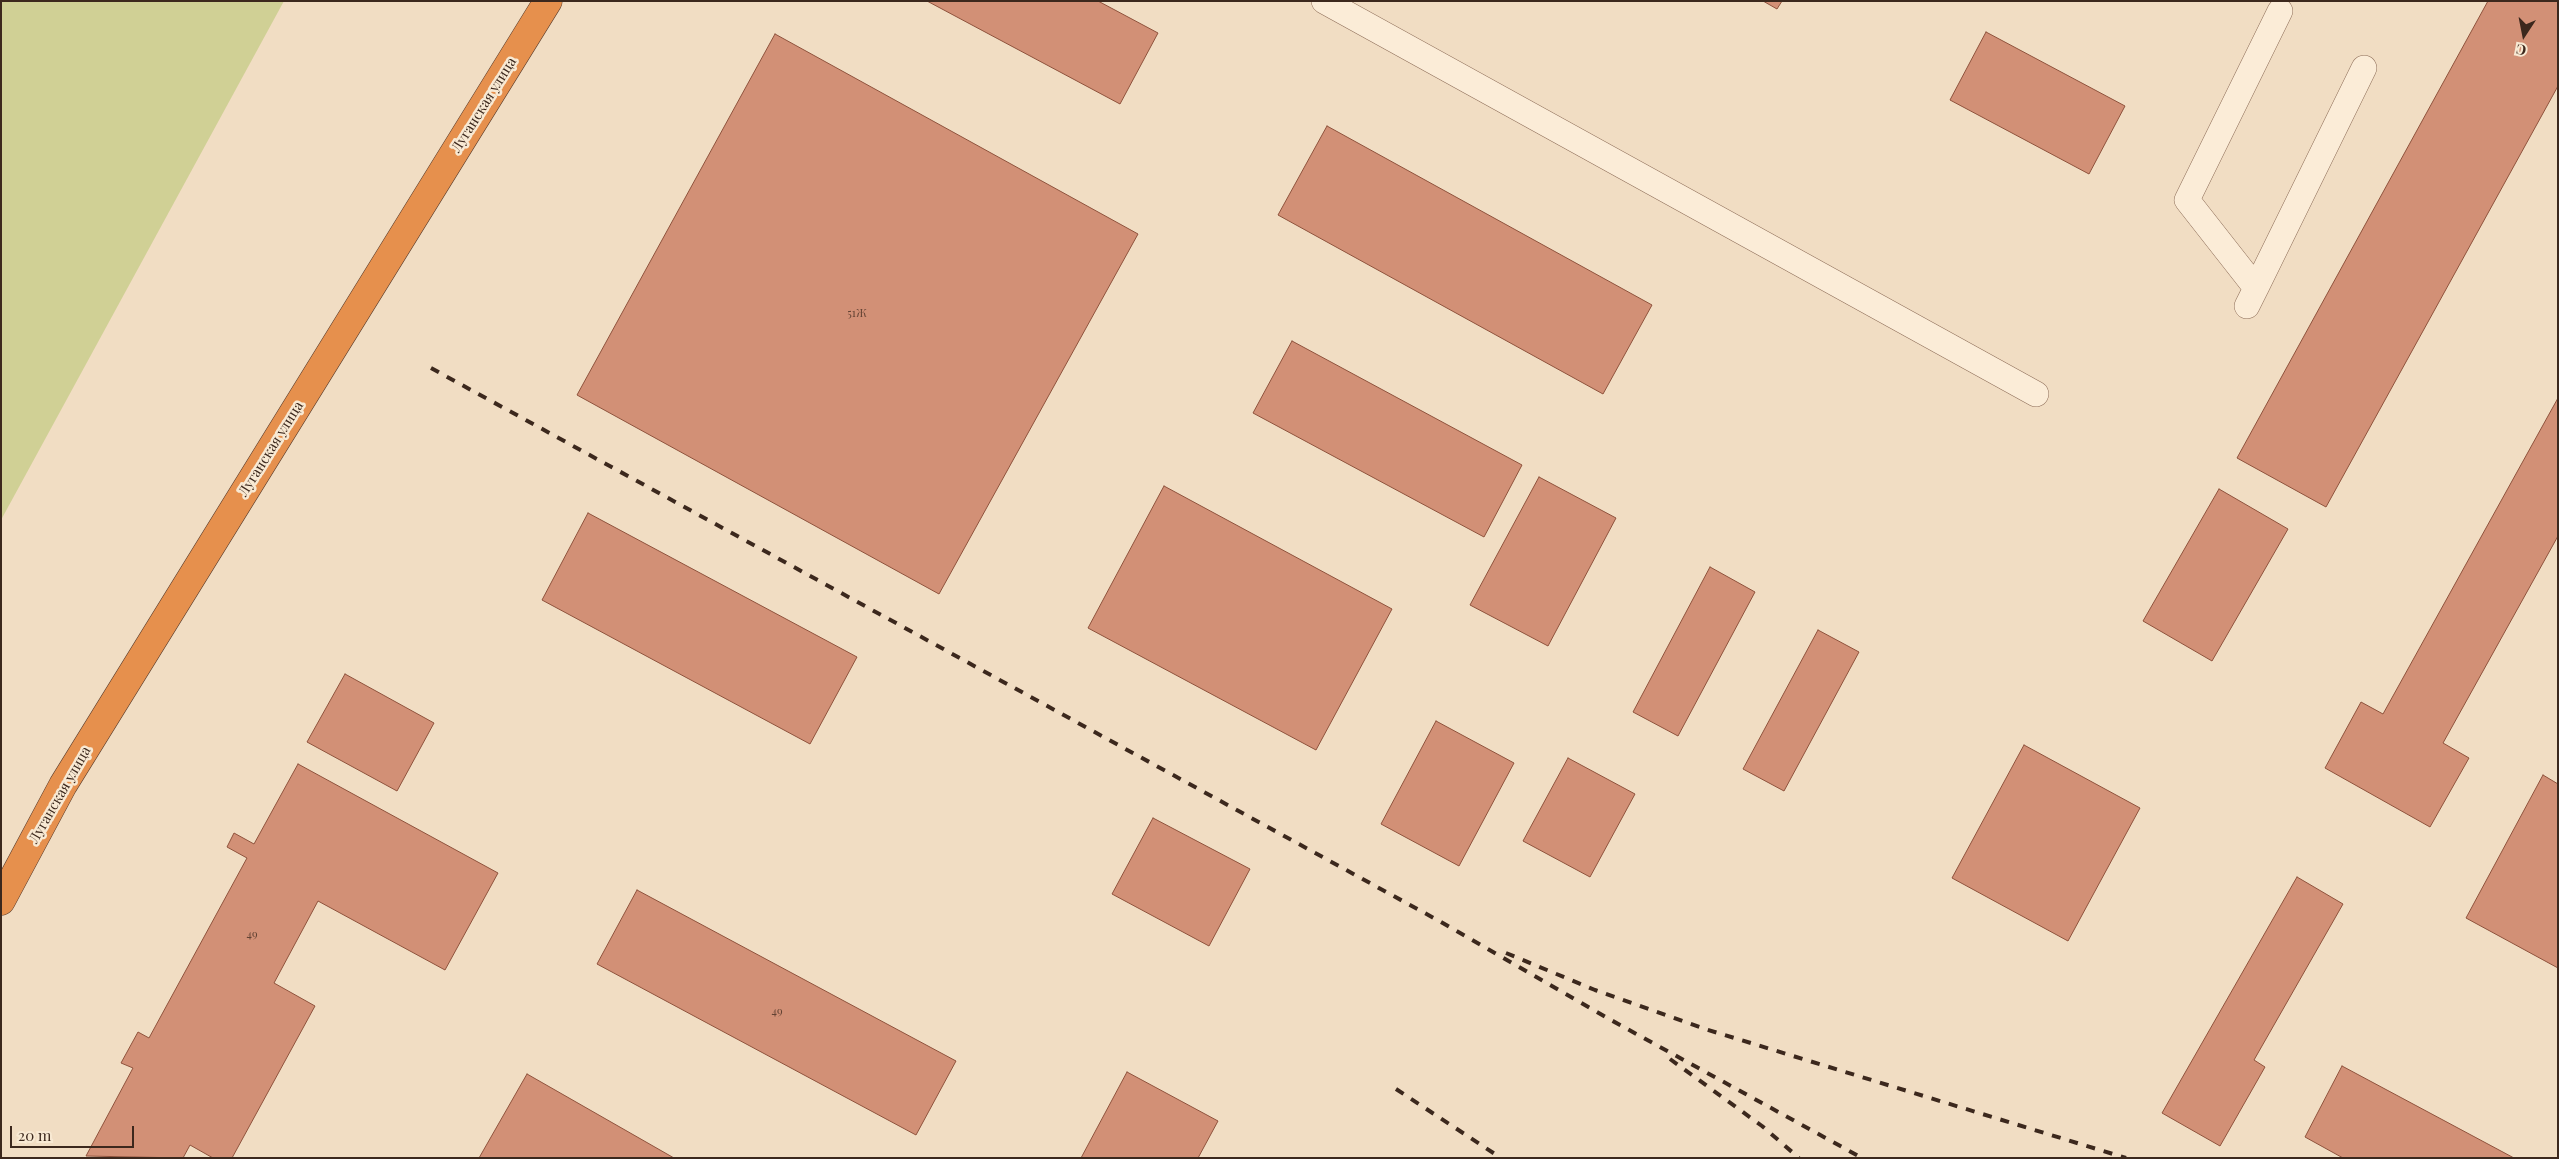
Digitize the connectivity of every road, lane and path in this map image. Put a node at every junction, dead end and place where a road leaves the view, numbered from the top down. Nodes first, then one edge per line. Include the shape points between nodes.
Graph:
1 (548, 1) edge
2 (1324, 1) edge
3 (2280, 11) dead end
4 (2364, 68) dead end
5 (2036, 394) dead end
6 (1, 901) edge

1 - 6 highway, Луганская улица via 63,785
2 - 5 lane
3 - 4 lane via 2187,200 2251,297

